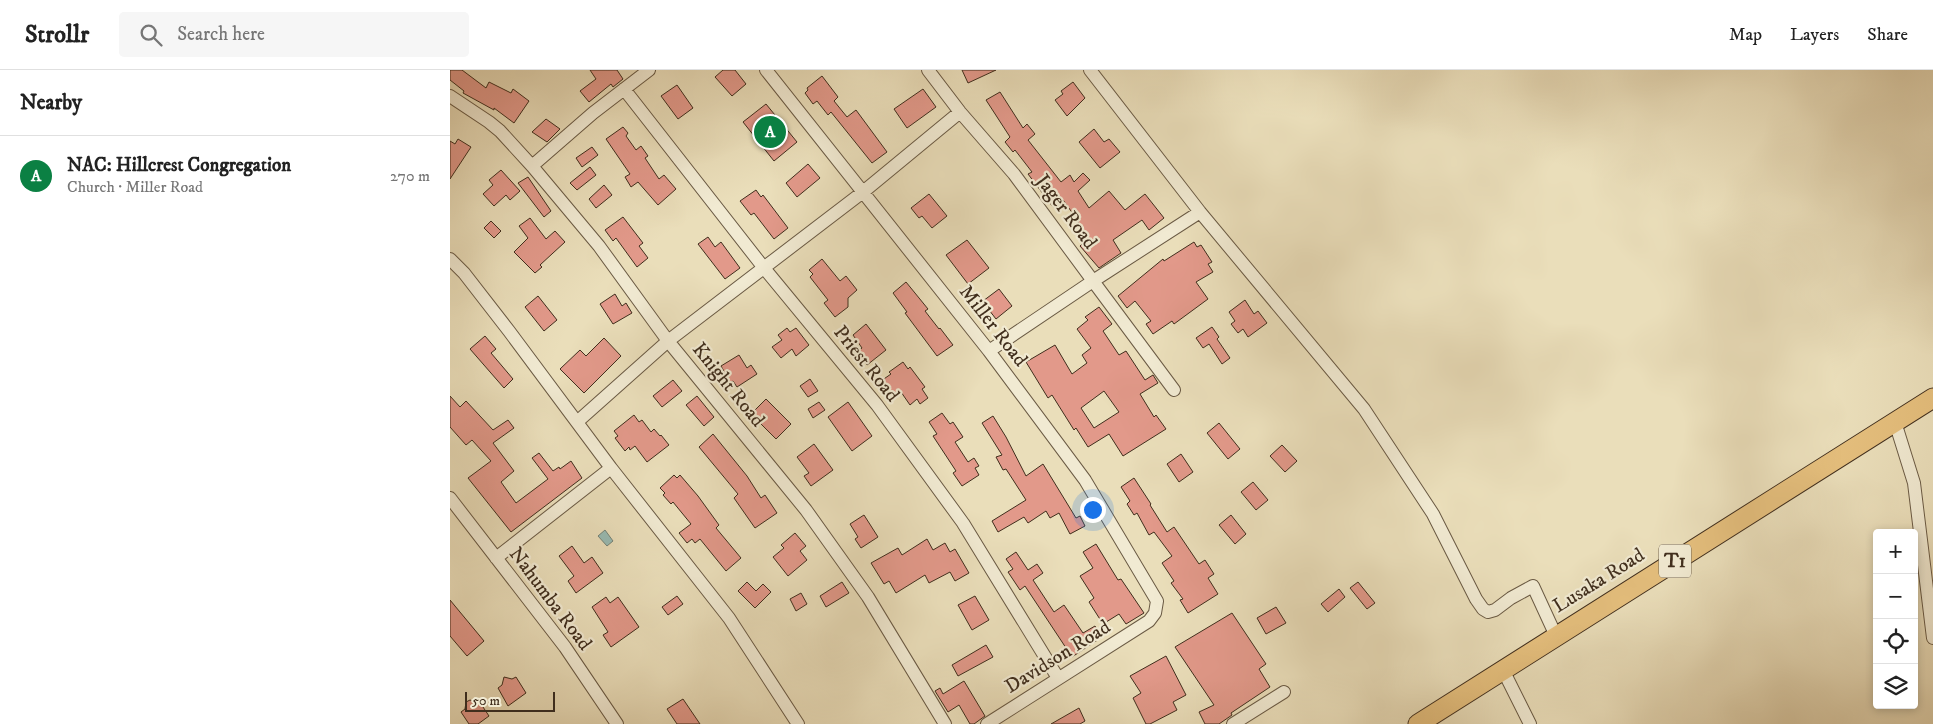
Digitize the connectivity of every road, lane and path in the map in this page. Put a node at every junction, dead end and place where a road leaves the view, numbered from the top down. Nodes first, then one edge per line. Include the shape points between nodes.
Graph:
1 (649, 70) edge
2 (766, 70) edge
3 (928, 70) edge
4 (1090, 70) edge
5 (624, 89) junction
6 (450, 96) edge
7 (960, 112) junction
8 (532, 166) junction
9 (863, 192) junction
10 (1200, 212) junction
11 (450, 258) edge
12 (764, 268) junction
13 (1093, 281) junction
14 (668, 341) junction
15 (989, 351) junction
16 (1174, 390) dead end
17 (1933, 398) edge
18 (577, 422) junction
19 (1895, 422) junction
20 (611, 468) junction
21 (450, 498) edge
22 (496, 558) junction
23 (1149, 622) joint
24 (1556, 636) junction
25 (1933, 638) edge
26 (1503, 670) junction
27 (1058, 678) junction
28 (1284, 692) dead end
29 (1240, 722) edge
30 (618, 724) edge
31 (798, 724) edge
32 (945, 724) edge
33 (987, 724) edge
34 (1418, 724) edge
35 (1530, 724) edge

1 - 5 street
2 - 9 street, Miller Road
3 - 7 street, Jager Road
4 - 10 street
5 - 8 street
5 - 12 street, Priest Road
6 - 8 street, Knight Road via 489,122
7 - 9 street
7 - 13 street, Jager Road via 1014,174
8 - 14 street, Knight Road via 599,246
9 - 12 street
9 - 15 street, Miller Road
10 - 13 street
10 - 24 street via 1364,409 1433,514 1483,608 1488,612 1496,610 1533,586
11 - 18 street
12 - 14 street
12 - 27 street, Priest Road via 877,405 963,523
13 - 15 street, Jager Road
13 - 16 street
14 - 18 street
14 - 32 street, Knight Road via 806,510 868,597
15 - 23 street, Miller Road via 1085,480 1153,591 1157,601
17 - 19 highway, Lusaka Road / T1
18 - 20 street
19 - 24 highway, Lusaka Road / T1
19 - 25 street via 1914,483
20 - 22 street
20 - 31 street via 729,618
21 - 22 street, Nahumba Road
22 - 30 street, Nahumba Road
23 - 27 street, Davidson Road
24 - 26 highway, Lusaka Road / T1
26 - 34 highway, Lusaka Road / T1
26 - 35 street
27 - 33 street, Davidson Road
28 - 29 street

